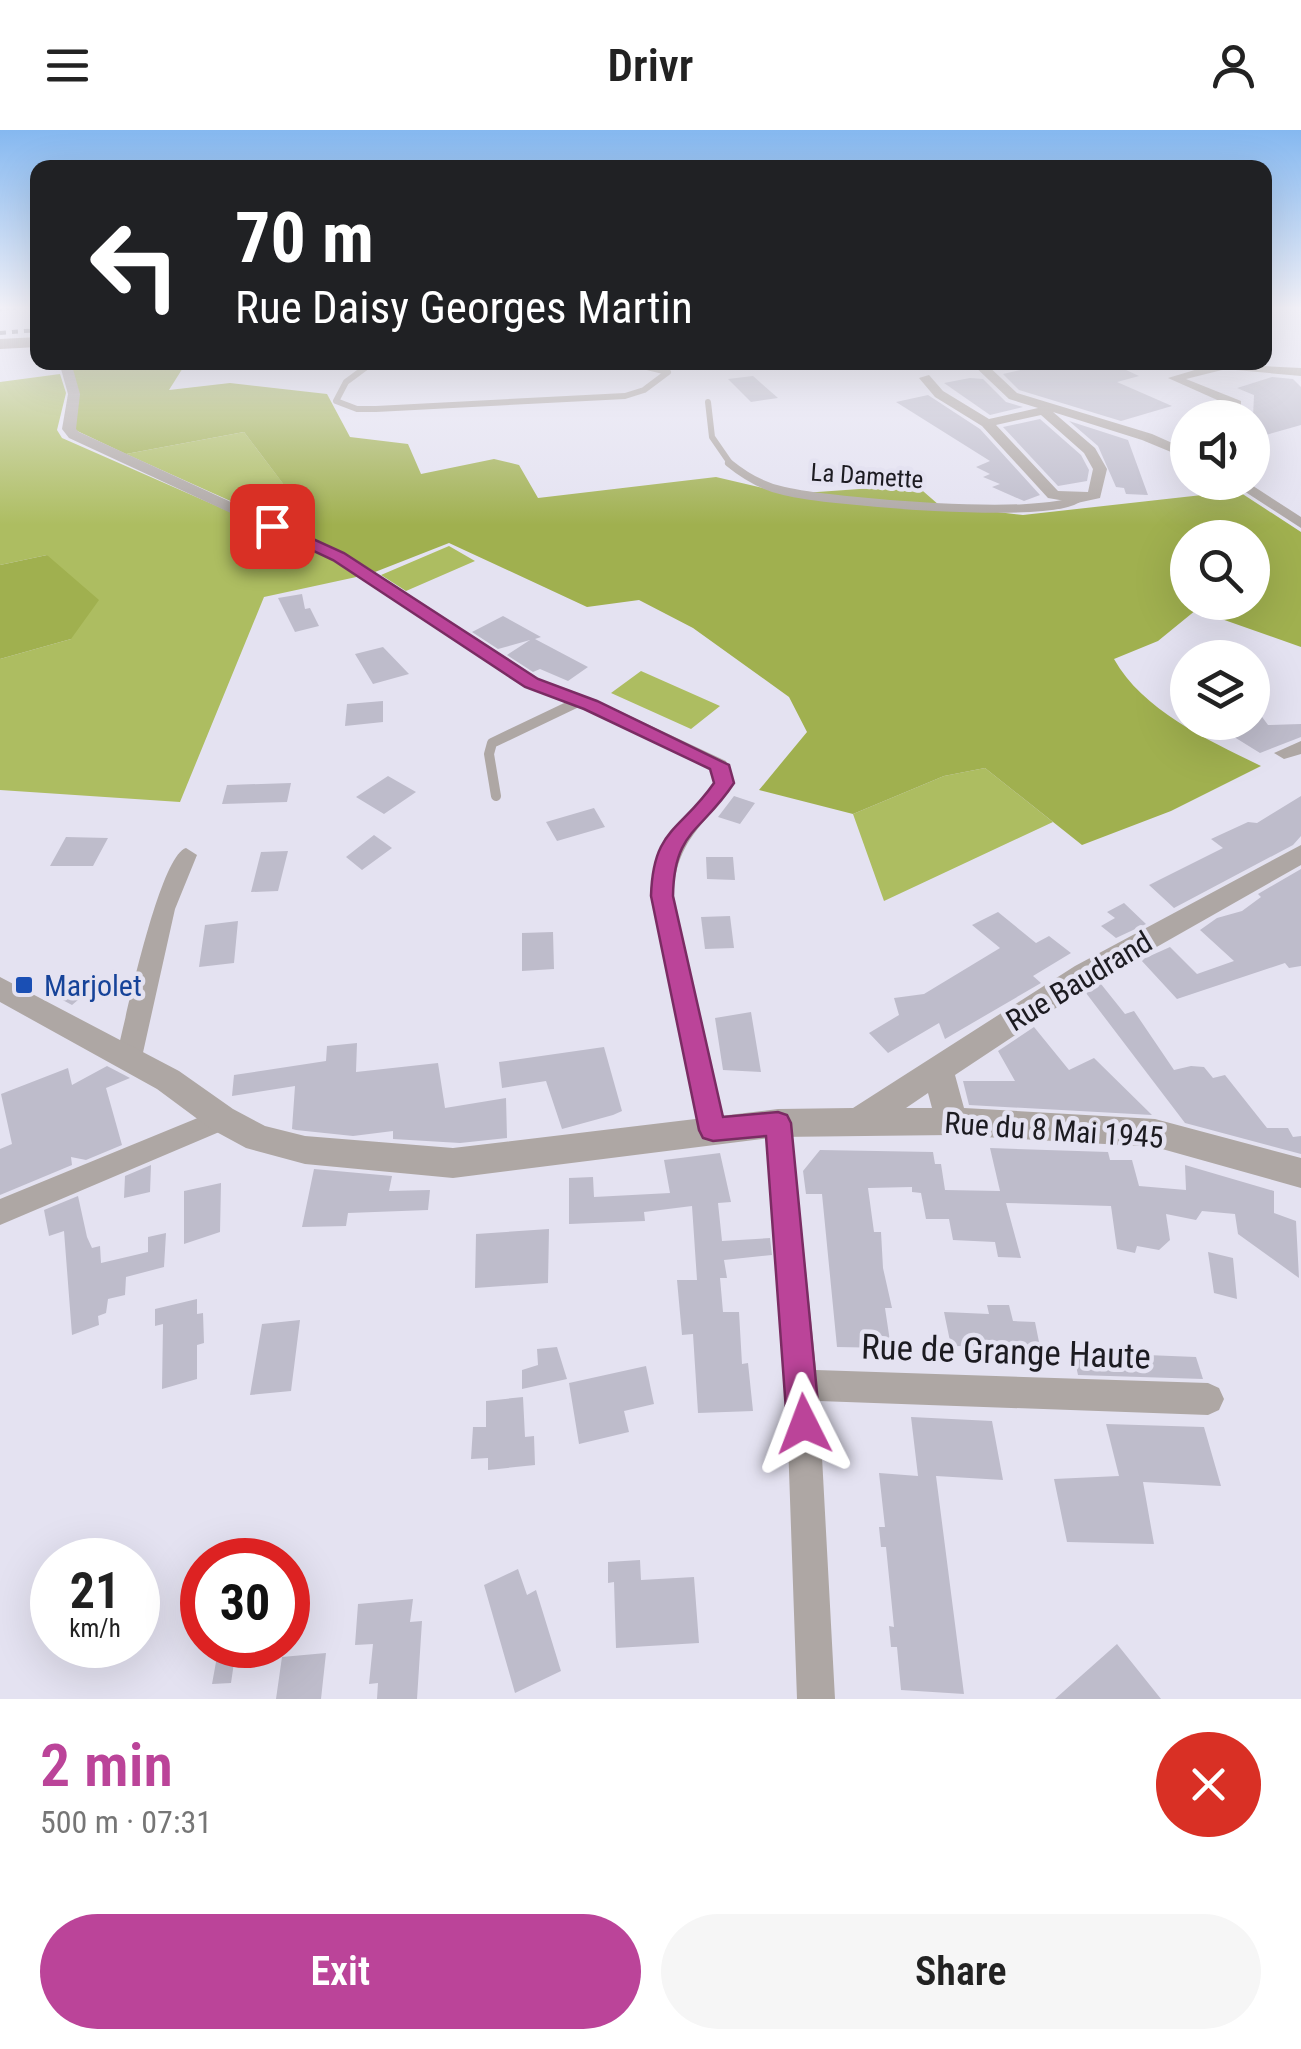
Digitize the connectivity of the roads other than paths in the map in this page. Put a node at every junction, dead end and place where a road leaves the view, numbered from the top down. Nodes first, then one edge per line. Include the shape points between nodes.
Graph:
1 (70, 379) edge
2 (350, 379) edge
3 (658, 379) edge
4 (926, 379) edge
5 (995, 379) edge
6 (1177, 379) edge
7 (1227, 400) edge
8 (708, 402) dead end
9 (1047, 410) junction
10 (987, 424) junction
11 (1170, 447) edge
12 (1077, 499) junction
13 (1264, 500) edge
14 (1301, 524) edge
15 (580, 702) junction
16 (496, 796) dead end
17 (186, 854) dead end
18 (1301, 854) edge
19 (0, 988) edge
20 (128, 1057) junction
21 (938, 1068) junction
22 (222, 1119) junction
23 (863, 1119) junction
24 (951, 1120) junction
25 (778, 1123) junction
26 (713, 1130) junction
27 (1301, 1173) edge
28 (0, 1212) edge
29 (802, 1385) junction
30 (1208, 1399) dead end
31 (816, 1699) edge

1 - 15 street via 74,436 338,556 531,683
2 - 3 lane via 336,400 357,409 625,396
4 - 10 street
5 - 9 street via 1013,396
6 - 7 street
8 - 12 lane, La Damette via 711,444 727,464 757,484 786,492 989,511 1066,506
9 - 10 street
9 - 11 street
9 - 12 street via 1090,451 1100,470 1095,496
10 - 12 street via 1053,495
13 - 14 street
15 - 16 lane via 492,744
15 - 26 street via 719,765 724,783 674,838 663,860 662,896
17 - 20 street via 164,909
18 - 21 street, Rue Baudrand via 1086,974
19 - 20 street, Rue du 8 Mai 1945
20 - 22 street, Rue du 8 Mai 1945
21 - 23 street, Rue Baudrand
21 - 24 street
22 - 26 street, Rue du 8 Mai 1945 via 258,1138 304,1150 453,1163
22 - 28 street
23 - 24 street, Rue du 8 Mai 1945
23 - 25 street, Rue du 8 Mai 1945
24 - 27 street, Rue du 8 Mai 1945 via 1154,1133
25 - 26 street, Rue du 8 Mai 1945
25 - 29 street
29 - 30 street, Rue de Grange Haute
29 - 31 street

